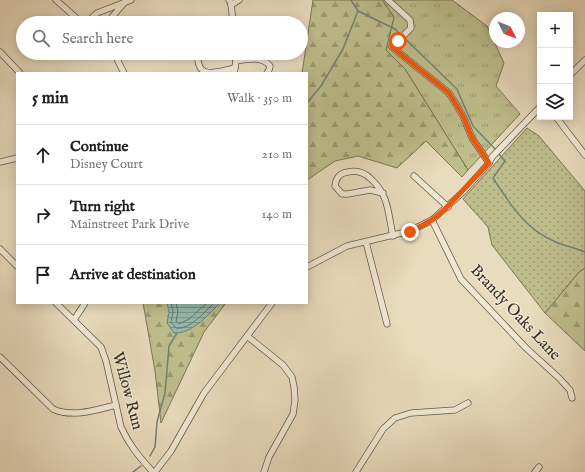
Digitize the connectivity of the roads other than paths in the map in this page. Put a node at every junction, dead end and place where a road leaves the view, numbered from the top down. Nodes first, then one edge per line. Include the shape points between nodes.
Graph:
1 (56, 0) edge
2 (131, 0) edge
3 (239, 0) edge
4 (388, 0) edge
5 (125, 2) junction
6 (230, 2) edge
7 (74, 16) edge
8 (93, 16) edge
9 (113, 16) edge
10 (232, 16) edge
11 (0, 52) edge
12 (118, 60) edge
13 (197, 60) edge
14 (240, 60) edge
15 (264, 60) edge
16 (585, 60) edge
17 (236, 61) joint
18 (234, 71) edge
19 (19, 72) edge
20 (124, 72) edge
21 (204, 72) edge
22 (213, 72) edge
23 (267, 72) edge
24 (573, 72) edge
25 (537, 111) edge
26 (558, 120) edge
27 (585, 155) edge
28 (16, 158) edge
29 (0, 162) edge
30 (489, 163) junction
31 (414, 176) dead end
32 (383, 193) junction
33 (448, 207) junction
34 (432, 220) junction
35 (393, 236) junction
36 (366, 242) junction
37 (0, 250) edge
38 (16, 265) edge
39 (308, 266) edge
40 (57, 304) edge
41 (84, 304) edge
42 (271, 304) edge
43 (74, 320) junction
44 (387, 324) dead end
45 (246, 336) junction
46 (0, 357) edge
47 (572, 398) dead end
48 (468, 404) dead end
49 (116, 405) junction
50 (154, 472) edge
51 (264, 472) edge
52 (356, 472) edge

1 - 7 street
2 - 5 street
3 - 6 street
4 - 30 street via 410,20 411,28 392,47 449,93 472,138
5 - 8 street
5 - 9 street
6 - 10 street
11 - 19 street
12 - 20 street
13 - 21 street via 199,68
14 - 17 street
15 - 23 street via 270,66
16 - 24 street
17 - 18 street
18 - 22 street
25 - 30 street via 492,156
26 - 27 street
28 - 29 street
30 - 33 street
31 - 33 street
32 - 32 street via 365,174 355,171 342,173 335,181 335,186 342,194 370,190
32 - 35 street
33 - 34 street
34 - 35 street via 410,232
34 - 47 street, Brandy Oaks Lane via 461,279 526,348 559,378 570,390
35 - 36 street
36 - 39 street via 347,246
36 - 44 street
37 - 38 street
40 - 43 street, Willow Run
41 - 43 street
42 - 45 street
43 - 49 street, Willow Run via 101,347
45 - 50 street via 204,393 171,451
45 - 51 street via 283,365 292,377 294,387 293,414 269,457
46 - 49 street via 53,409 60,412 75,413
48 - 52 street via 455,410 410,412 395,418 383,429
49 - 50 street, Willow Run via 125,437 136,454

